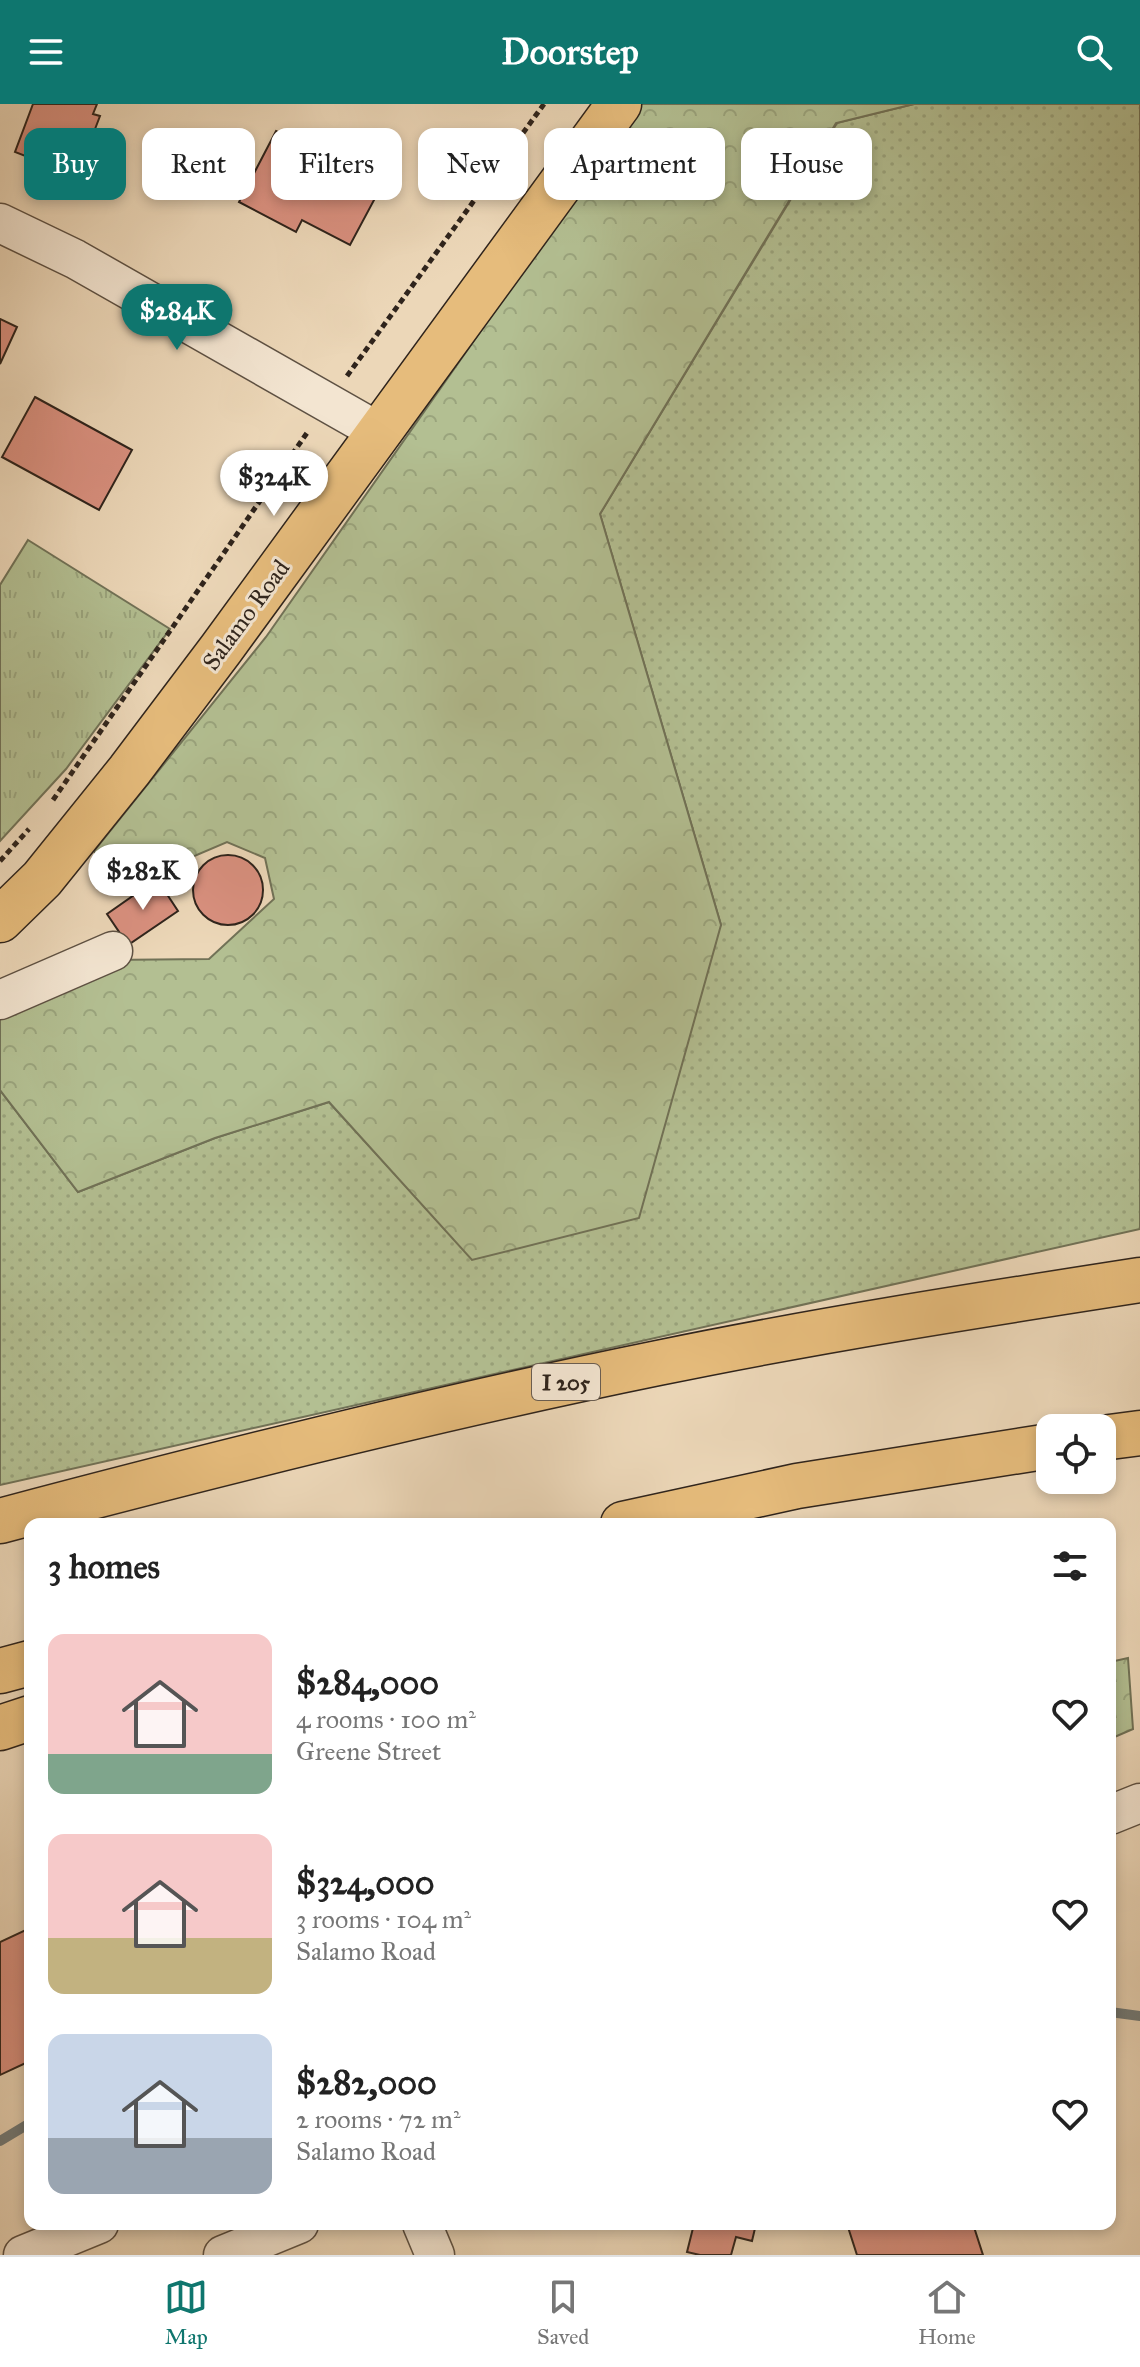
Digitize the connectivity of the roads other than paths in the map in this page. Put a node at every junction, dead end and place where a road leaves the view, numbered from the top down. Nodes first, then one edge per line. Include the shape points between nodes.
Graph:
1 (619, 104) edge
2 (0, 223) edge
3 (379, 432) junction
4 (0, 920) edge
5 (113, 951) dead end
6 (0, 1000) edge
7 (1140, 1280) edge
8 (1140, 1433) edge
9 (1116, 1436) edge
10 (1036, 1448) edge
11 (650, 1518) edge
12 (0, 1521) edge
13 (24, 1665) edge
14 (0, 1671) edge
15 (24, 1720) edge
16 (0, 1728) edge
17 (1140, 1803) edge
18 (1116, 1813) edge
19 (84, 2230) edge
20 (284, 2230) edge
21 (425, 2230) edge
22 (23, 2255) edge
23 (223, 2255) edge
24 (435, 2255) edge

1 - 3 main road, Salamo Road
2 - 3 street via 75,259
3 - 4 main road, Salamo Road via 104,804
5 - 6 street
7 - 12 main road, I 205 via 860,1324 629,1369 266,1451
8 - 9 main road
10 - 11 main road via 797,1486
13 - 14 main road
15 - 16 main road
17 - 18 street
19 - 22 street
20 - 23 street
21 - 24 street

